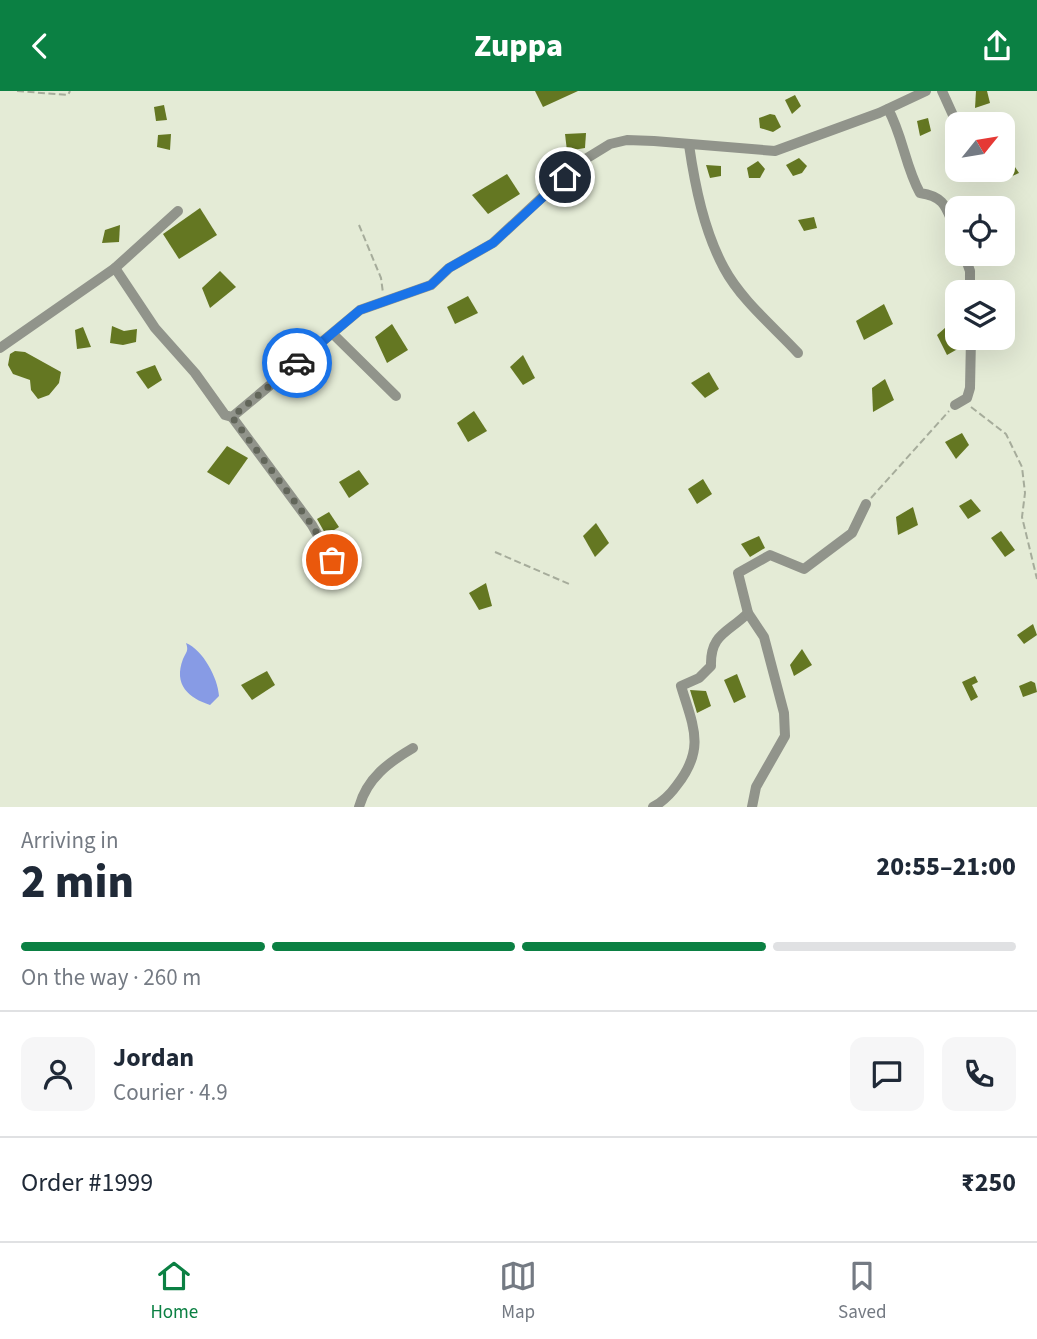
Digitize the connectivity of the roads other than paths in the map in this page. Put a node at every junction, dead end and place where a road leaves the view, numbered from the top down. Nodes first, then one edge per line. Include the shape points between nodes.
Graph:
1 (926, 91) edge
2 (942, 91) edge
3 (888, 109) junction
4 (952, 112) edge
5 (689, 145) junction
6 (945, 208) edge
7 (178, 211) dead end
8 (115, 268) junction
9 (333, 334) junction
10 (0, 348) edge
11 (971, 350) edge
12 (798, 353) dead end
13 (396, 396) dead end
14 (959, 403) road end
15 (232, 417) junction
16 (866, 504) road end
17 (332, 560) dead end
18 (748, 613) junction
19 (413, 748) dead end
20 (359, 807) edge
21 (653, 807) edge
22 (752, 807) edge

1 - 3 street
2 - 4 street
3 - 5 street via 775,151
3 - 6 street via 920,193 936,196
5 - 9 street via 627,140 610,144 579,163 493,243 449,268 431,285 360,310
5 - 12 street via 697,195 724,269
7 - 8 street
8 - 10 street
8 - 15 street via 155,328 225,415
9 - 13 street
9 - 15 street
11 - 14 street via 970,388
15 - 17 street via 312,525
16 - 18 street via 852,533 804,569 770,555 738,573
18 - 21 street via 718,636 710,650 711,666 681,686 695,732 693,765 664,801
18 - 22 street via 764,637 776,673 785,736 757,787
19 - 20 street via 388,763

